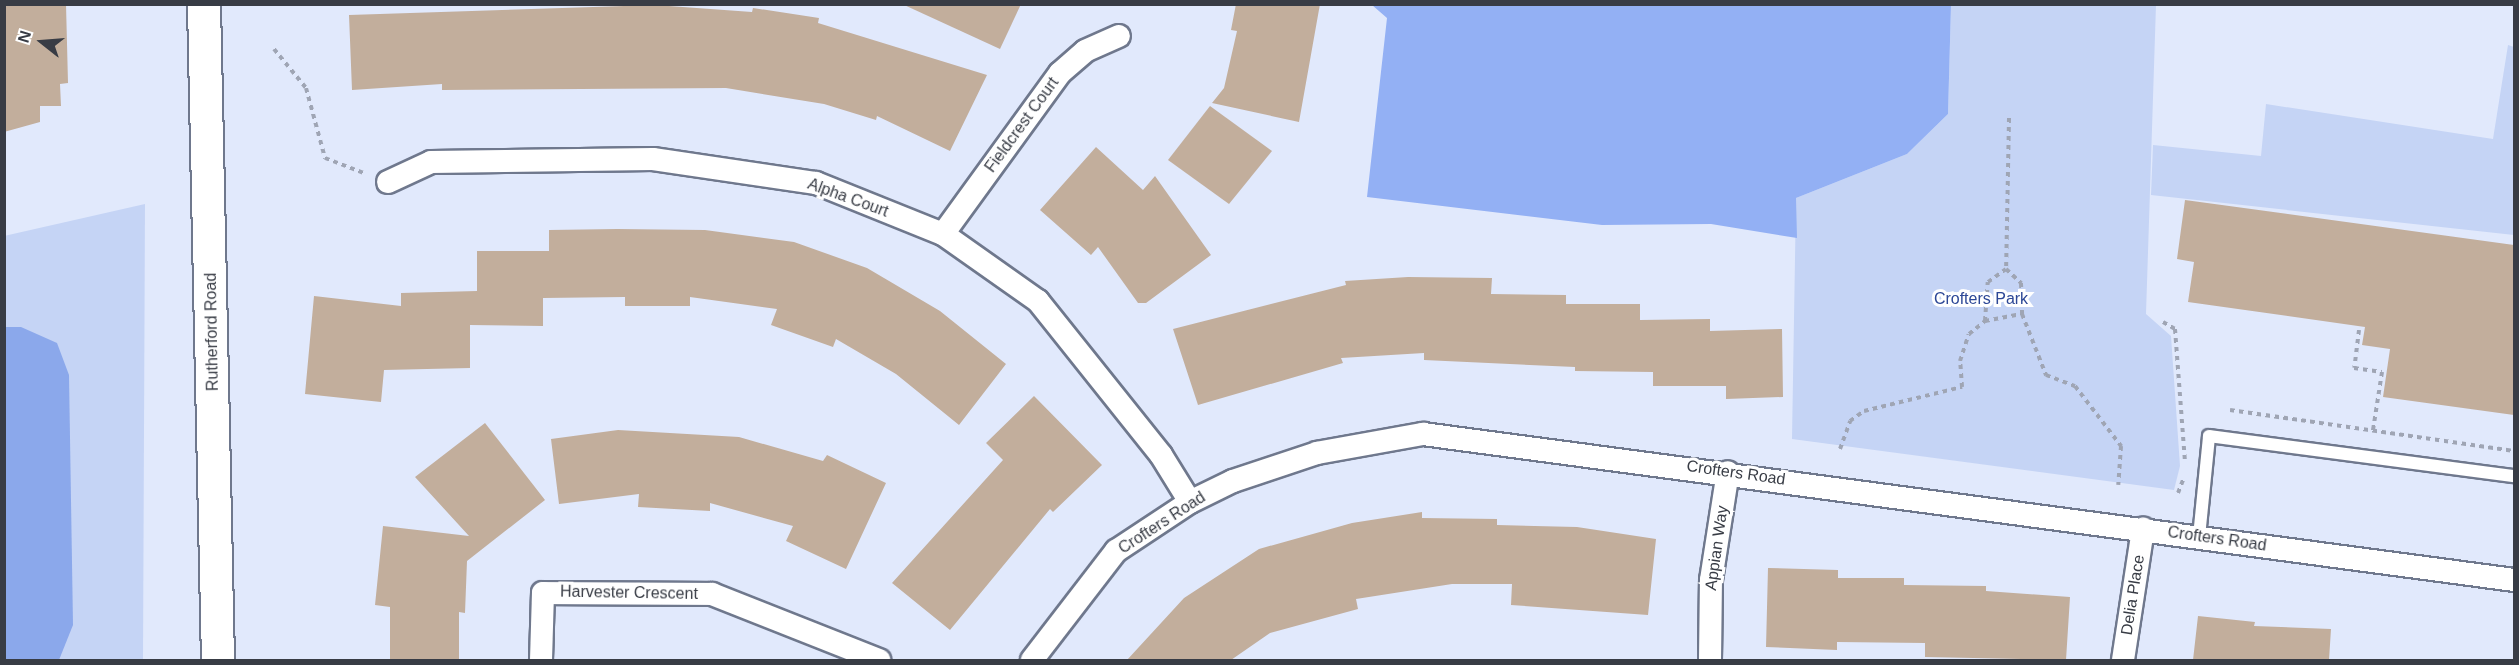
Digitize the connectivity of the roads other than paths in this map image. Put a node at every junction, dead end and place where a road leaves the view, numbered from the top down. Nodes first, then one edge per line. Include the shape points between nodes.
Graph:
1 (204, 4) edge
2 (1119, 36) dead end
3 (388, 182) road end
4 (943, 234) junction
5 (1728, 472) junction
6 (2514, 476) edge
7 (1190, 502) junction
8 (2143, 529) junction
9 (2199, 537) junction
10 (2514, 580) edge
11 (218, 660) edge
12 (541, 660) edge
13 (879, 660) edge
14 (1032, 660) edge
15 (1710, 660) edge
16 (2123, 660) edge

1 - 11 main road, Rutherford Road
2 - 4 street, Fieldcrest Court via 1085,51 1060,73
3 - 4 street, Alpha Court via 431,162 653,159 816,183
4 - 7 street, Alpha Court via 1038,301 1161,455
5 - 7 street, Crofters Road via 1423,434 1317,453 1233,481
5 - 8 street, Crofters Road
5 - 15 street, Appian Way via 1711,580
6 - 9 lane via 2209,436
7 - 14 street, Crofters Road via 1116,551
8 - 9 street, Crofters Road
8 - 16 street, Delia Place
9 - 10 street, Crofters Road
12 - 13 street, Harvester Crescent via 543,593 712,594

